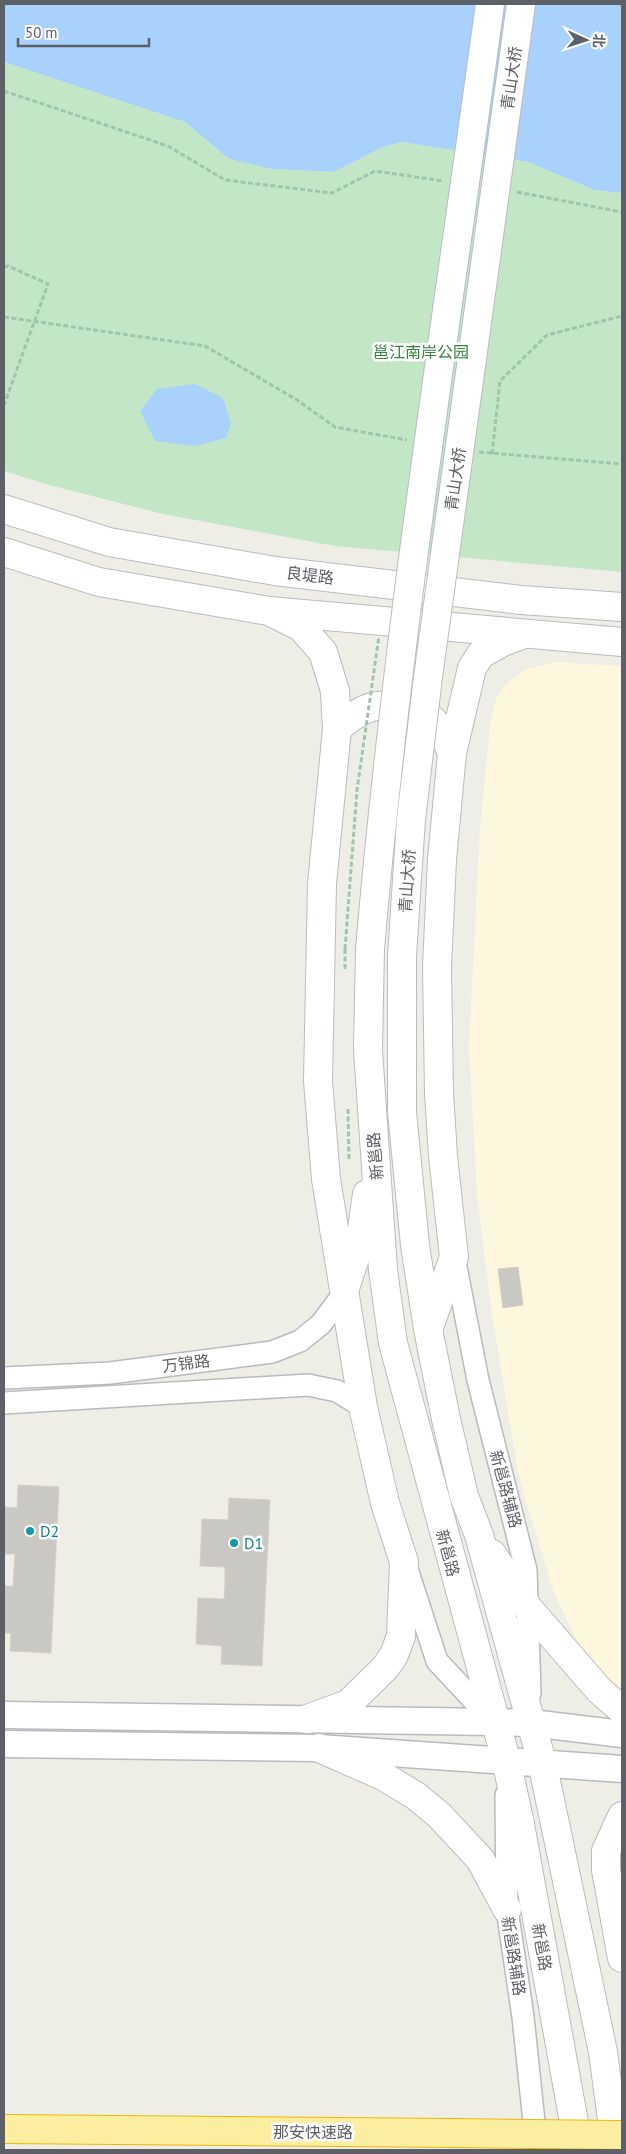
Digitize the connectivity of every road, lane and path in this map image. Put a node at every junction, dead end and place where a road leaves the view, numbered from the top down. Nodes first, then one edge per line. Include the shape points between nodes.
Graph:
1 (490, 4) edge
2 (521, 4) edge
3 (4, 91) edge
4 (444, 181) dead end
5 (514, 192) dead end
6 (622, 212) edge
7 (4, 267) edge
8 (622, 316) edge
9 (4, 317) edge
10 (34, 321) junction
11 (4, 405) edge
12 (414, 441) dead end
13 (472, 451) dead end
14 (492, 454) junction
15 (622, 464) edge
16 (4, 509) edge
17 (4, 552) edge
18 (622, 607) edge
19 (270, 610) junction
20 (524, 634) junction
21 (622, 642) edge
22 (337, 729) junction
23 (452, 753) junction
24 (358, 949) junction
25 (402, 956) joint
26 (346, 978) dead end
27 (348, 1103) dead end
28 (374, 1151) junction
29 (349, 1170) dead end
30 (410, 1187) junction
31 (454, 1257) junction
32 (344, 1293) junction
33 (428, 1329) junction
34 (4, 1378) edge
35 (4, 1403) edge
36 (363, 1407) junction
37 (479, 1534) junction
38 (404, 1562) junction
39 (528, 1608) junction
40 (622, 1710) edge
41 (4, 1715) edge
42 (307, 1719) junction
43 (494, 1722) junction
44 (531, 1723) junction
45 (622, 1734) edge
46 (4, 1744) edge
47 (318, 1748) junction
48 (506, 1760) junction
49 (542, 1762) junction
50 (622, 1769) edge
51 (622, 1816) edge
52 (506, 1909) junction
53 (622, 1958) edge
54 (4, 2129) edge
55 (622, 2135) edge
56 (537, 2150) edge
57 (579, 2150) edge
58 (616, 2150) edge

1 - 24 main road, 青山大桥, bridge via 398,670 382,811
2 - 25 main road, 青山大桥, bridge via 428,677 411,818
3 - 4 path via 168,146 225,180 332,194 376,171
5 - 6 path
7 - 10 path via 48,284
8 - 14 path via 547,335 500,381
9 - 10 path
10 - 11 path
10 - 12 path via 205,346 298,400 335,427
13 - 14 path
14 - 15 path
16 - 18 main road, 良堤路 via 109,542 275,571 521,600
17 - 19 main road via 99,582
19 - 20 main road
19 - 22 main road via 301,627 323,652 335,691
20 - 21 main road
20 - 23 main road via 481,654 472,668
22 - 23 main road via 354,713 374,705 402,706 428,715 441,729
22 - 32 main road via 322,884 318,1081 326,1178
23 - 31 main road via 437,966 439,1093
24 - 26 path
24 - 28 main road, 新邕路
25 - 30 main road, 新邕路 via 402,1112
27 - 29 path
28 - 32 main road via 360,1243
28 - 43 main road, 新邕路 via 383,1270 393,1343
30 - 31 main road via 423,1218
30 - 33 main road, 新邕路
31 - 33 main road
31 - 39 street, 新邕路辅路 via 478,1380 526,1570
32 - 34 street, 万锦路 via 321,1324 300,1341 272,1352 110,1373
32 - 36 main road
33 - 37 main road, 新邕路 via 464,1496
35 - 36 street, 万锦路 via 308,1385 337,1391
36 - 38 main road via 385,1502
37 - 39 main road
37 - 44 main road, 新邕路
38 - 42 main road via 401,1636 394,1655 348,1704
38 - 43 street via 437,1660
39 - 40 main road via 600,1691
39 - 44 street, 新邕路辅路
41 - 42 street
42 - 43 street
43 - 44 street
43 - 48 main road, 新邕路
44 - 45 street
44 - 49 main road, 新邕路
46 - 47 street
47 - 48 street
47 - 52 main road via 383,1776 439,1815 480,1859
48 - 49 street
48 - 52 street, 新邕路辅路
48 - 57 main road, 新邕路
49 - 50 street
49 - 58 main road, 新邕路 via 603,2052
51 - 53 main road via 606,1851 606,1870
52 - 56 street, 新邕路辅路 via 523,2016
54 - 55 highway, 那安快速路, bridge

